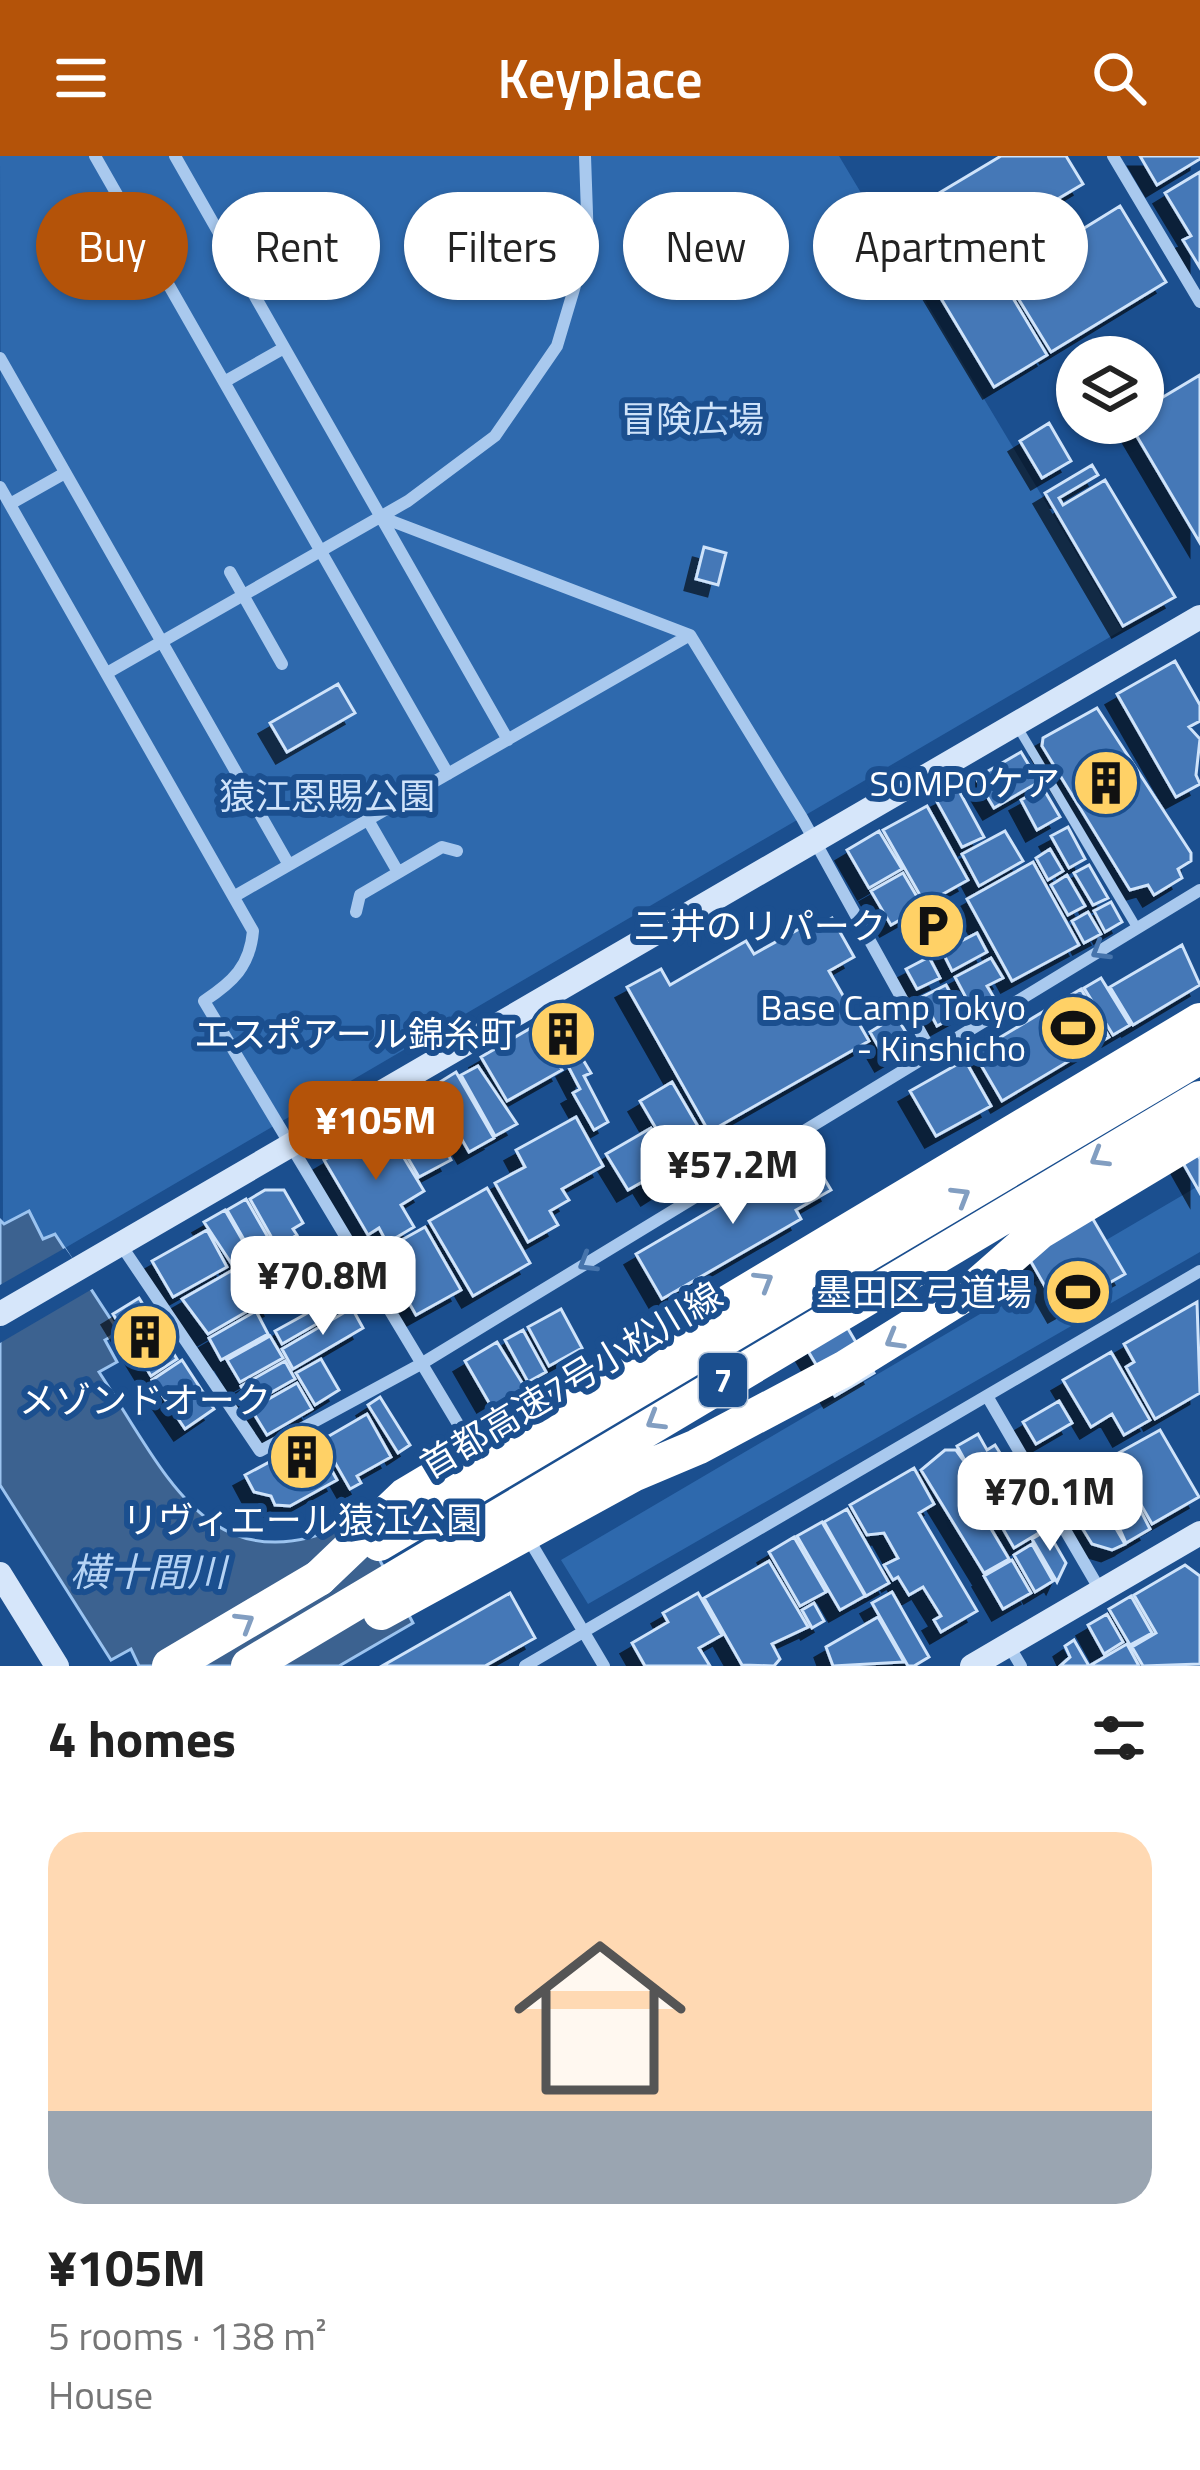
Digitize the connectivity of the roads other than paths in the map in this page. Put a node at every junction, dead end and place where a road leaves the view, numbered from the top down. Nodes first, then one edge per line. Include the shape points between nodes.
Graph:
1 (95, 156) edge
2 (175, 156) edge
3 (585, 156) edge
4 (1113, 156) edge
5 (1200, 302) edge
6 (284, 348) junction
7 (0, 358) edge
8 (224, 382) junction
9 (65, 473) junction
10 (0, 487) edge
11 (10, 504) junction
12 (381, 517) junction
13 (321, 551) junction
14 (230, 572) dead end
15 (243, 596) junction
16 (1200, 617) edge
17 (690, 635) junction
18 (162, 642) junction
19 (282, 664) dead end
20 (107, 673) junction
21 (1016, 724) junction
22 (508, 740) junction
23 (448, 774) junction
24 (368, 820) junction
25 (814, 842) junction
26 (457, 851) dead end
27 (289, 865) junction
28 (398, 872) junction
29 (1200, 890) edge
30 (236, 896) junction
31 (356, 912) dead end
32 (1137, 928) junction
33 (1200, 1021) edge
34 (932, 1053) junction
35 (1200, 1055) edge
36 (1200, 1099) edge
37 (1200, 1135) edge
38 (288, 1147) junction
39 (121, 1244) junction
40 (1200, 1271) edge
41 (0, 1314) edge
42 (421, 1364) junction
43 (987, 1396) junction
44 (494, 1482) dead end
45 (506, 1502) dead end
46 (1198, 1539) edge
47 (0, 1574) edge
48 (320, 1578) junction
49 (1100, 1591) junction
50 (8, 1601) edge
51 (583, 1630) junction
52 (1015, 1655) edge
53 (57, 1666) edge
54 (170, 1666) edge
55 (248, 1666) edge
56 (273, 1666) edge
57 (525, 1666) edge
58 (604, 1666) edge
59 (972, 1666) edge

1 - 8 street
2 - 6 street
3 - 12 street via 588,242 557,346 495,436
4 - 5 street
6 - 8 street
6 - 12 street
7 - 9 street
8 - 13 street
9 - 11 street
9 - 18 street
10 - 11 street
11 - 20 street
12 - 13 street
12 - 17 street
12 - 22 street
13 - 15 street
13 - 23 street
14 - 15 street
15 - 18 street
15 - 19 street
16 - 21 street
17 - 22 street
17 - 25 street
18 - 20 street
18 - 27 street
20 - 30 street
21 - 25 street
21 - 32 lane
22 - 23 street
23 - 24 street
24 - 27 street
24 - 28 street
25 - 34 street
25 - 38 street
26 - 28 street via 442,847
27 - 30 street
28 - 31 street via 360,895
29 - 32 street
30 - 38 street via 253,931 250,954 239,974 204,1001
32 -> 34 street
48 -> 33 highway, bridge via 405,1496
34 -> 42 street
48 -> 35 highway, 首都高速7号小松川線 / 7, bridge
36 -> 55 highway, 7, bridge
37 -> 56 highway, bridge via 1040,1231 976,1287 844,1370
38 - 39 street
38 - 42 street
39 - 41 street
39 - 42 street via 260,1451
40 - 43 street
42 - 44 street
43 - 49 street
43 - 51 street
45 - 51 street
46 - 49 street
47 - 50 street
54 -> 48 highway, 首都高速7号小松川線 / 7
49 - 52 street
50 - 53 street
51 - 57 street
51 - 58 street
52 - 59 street

